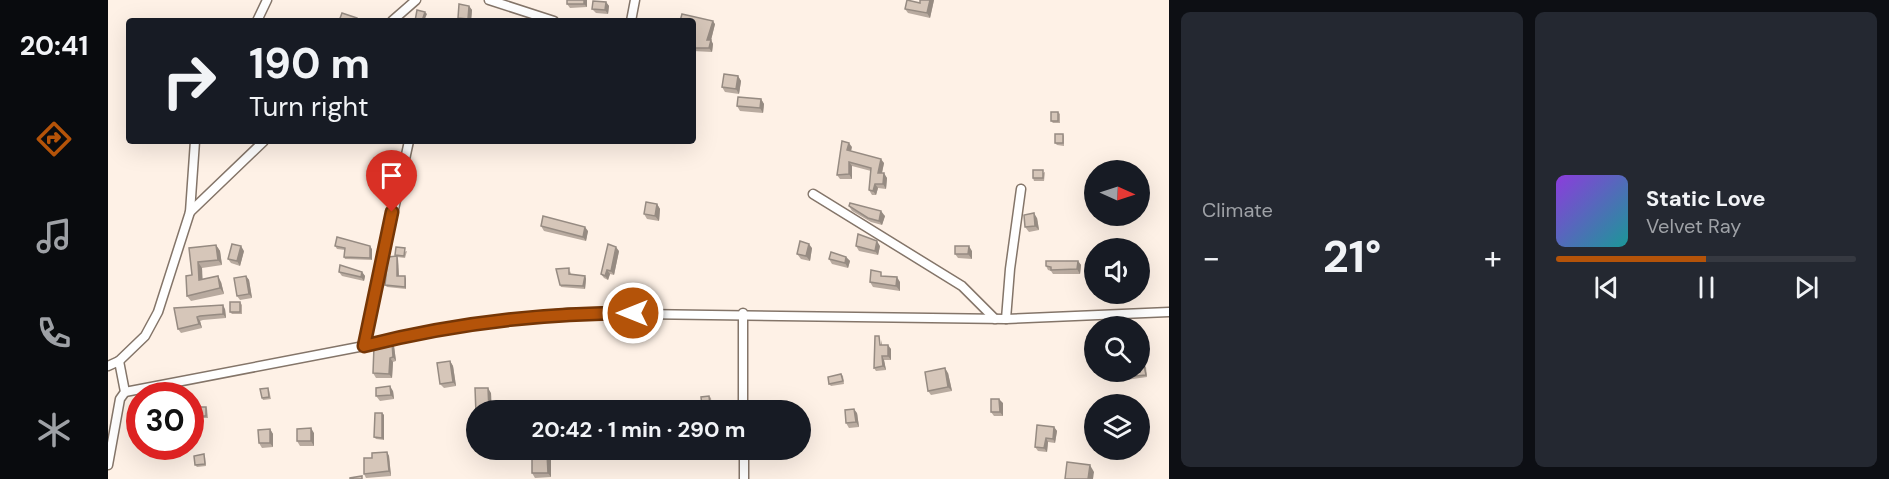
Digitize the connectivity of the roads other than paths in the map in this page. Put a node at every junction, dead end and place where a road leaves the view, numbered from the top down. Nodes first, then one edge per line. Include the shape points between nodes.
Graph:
1 (267, 0) edge
2 (416, 0) edge
3 (489, 0) edge
4 (635, 0) edge
5 (258, 18) edge
6 (395, 18) edge
7 (545, 18) edge
8 (632, 18) edge
9 (195, 144) edge
10 (261, 144) edge
11 (408, 144) edge
12 (1021, 189) dead end
13 (813, 194) dead end
14 (190, 212) junction
15 (1169, 312) edge
16 (743, 313) junction
17 (994, 319) junction
18 (1006, 319) junction
19 (364, 346) junction
20 (119, 361) junction
21 (108, 366) edge
22 (125, 392) junction
23 (743, 400) edge
24 (744, 460) edge
25 (108, 465) edge
26 (744, 479) edge

1 - 5 street
2 - 6 street
3 - 7 street
4 - 8 street
9 - 14 street
10 - 14 street
11 - 19 street
12 - 18 street
13 - 17 street via 962,286
14 - 20 street via 158,312 145,336
15 - 18 street
16 - 17 street
16 - 19 street via 568,313 471,323
16 - 23 street
17 - 18 street
19 - 22 street
20 - 21 street
20 - 22 street
22 - 25 street via 120,399
24 - 26 street

